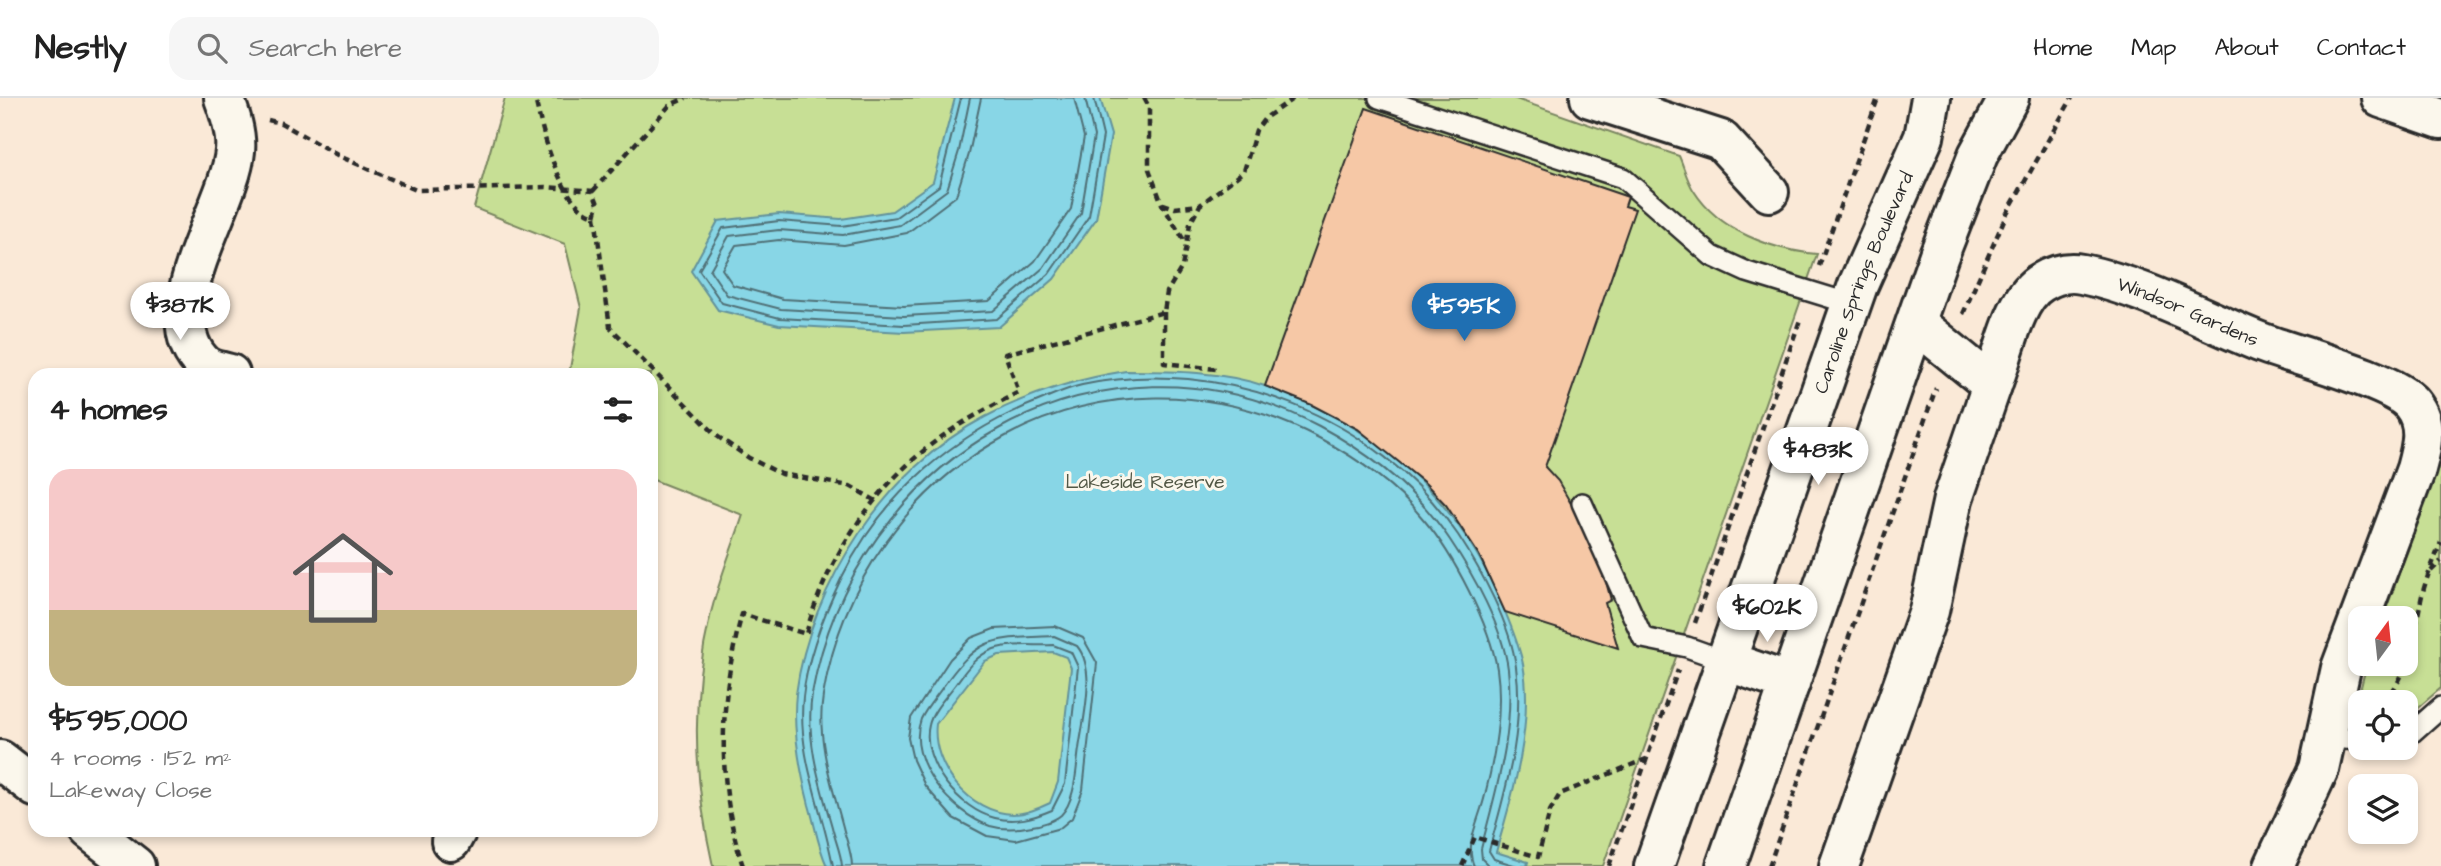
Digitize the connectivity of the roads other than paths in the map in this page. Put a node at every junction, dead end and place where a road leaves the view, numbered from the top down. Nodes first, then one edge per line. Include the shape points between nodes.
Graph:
1 (224, 98) edge
2 (1590, 98) edge
3 (1931, 98) edge
4 (2009, 98) edge
5 (2381, 98) edge
6 (1379, 99) edge
7 (2441, 119) edge
8 (1769, 192) dead end
9 (1851, 304) junction
10 (1916, 323) junction
11 (201, 368) edge
12 (1992, 384) junction
13 (2432, 427) edge
14 (1582, 503) dead end
15 (1726, 661) junction
16 (1790, 683) junction
17 (2441, 708) edge
18 (2418, 728) edge
19 (2344, 739) edge
20 (0, 760) edge
21 (28, 782) edge
22 (98, 837) edge
23 (135, 866) edge
24 (1654, 866) edge
25 (1726, 866) edge
26 (1839, 866) edge
27 (2274, 866) edge

1 - 11 main road via 235,149 229,180 190,280 186,306 187,330
2 - 8 main road via 1721,140
3 - 9 main road, Caroline Springs Boulevard via 1916,159
4 - 10 main road via 1978,155
5 - 7 main road
6 - 9 lane via 1623,178 1712,256 1747,272
9 - 15 main road, Caroline Springs Boulevard
10 - 12 main road
10 - 16 main road
12 - 13 main road, Windsor Gardens via 2025,297 2043,281 2069,272 2192,311 2262,343 2389,388 2412,403
12 - 26 main road via 1953,499 1929,611
13 - 19 main road, Windsor Gardens via 2341,668
14 - 15 lane via 1643,638
15 - 16 main road
15 - 24 main road, Caroline Springs Boulevard
16 - 25 main road
17 - 18 lane
19 - 27 main road, Windsor Gardens via 2309,794
20 - 21 main road
22 - 23 main road

